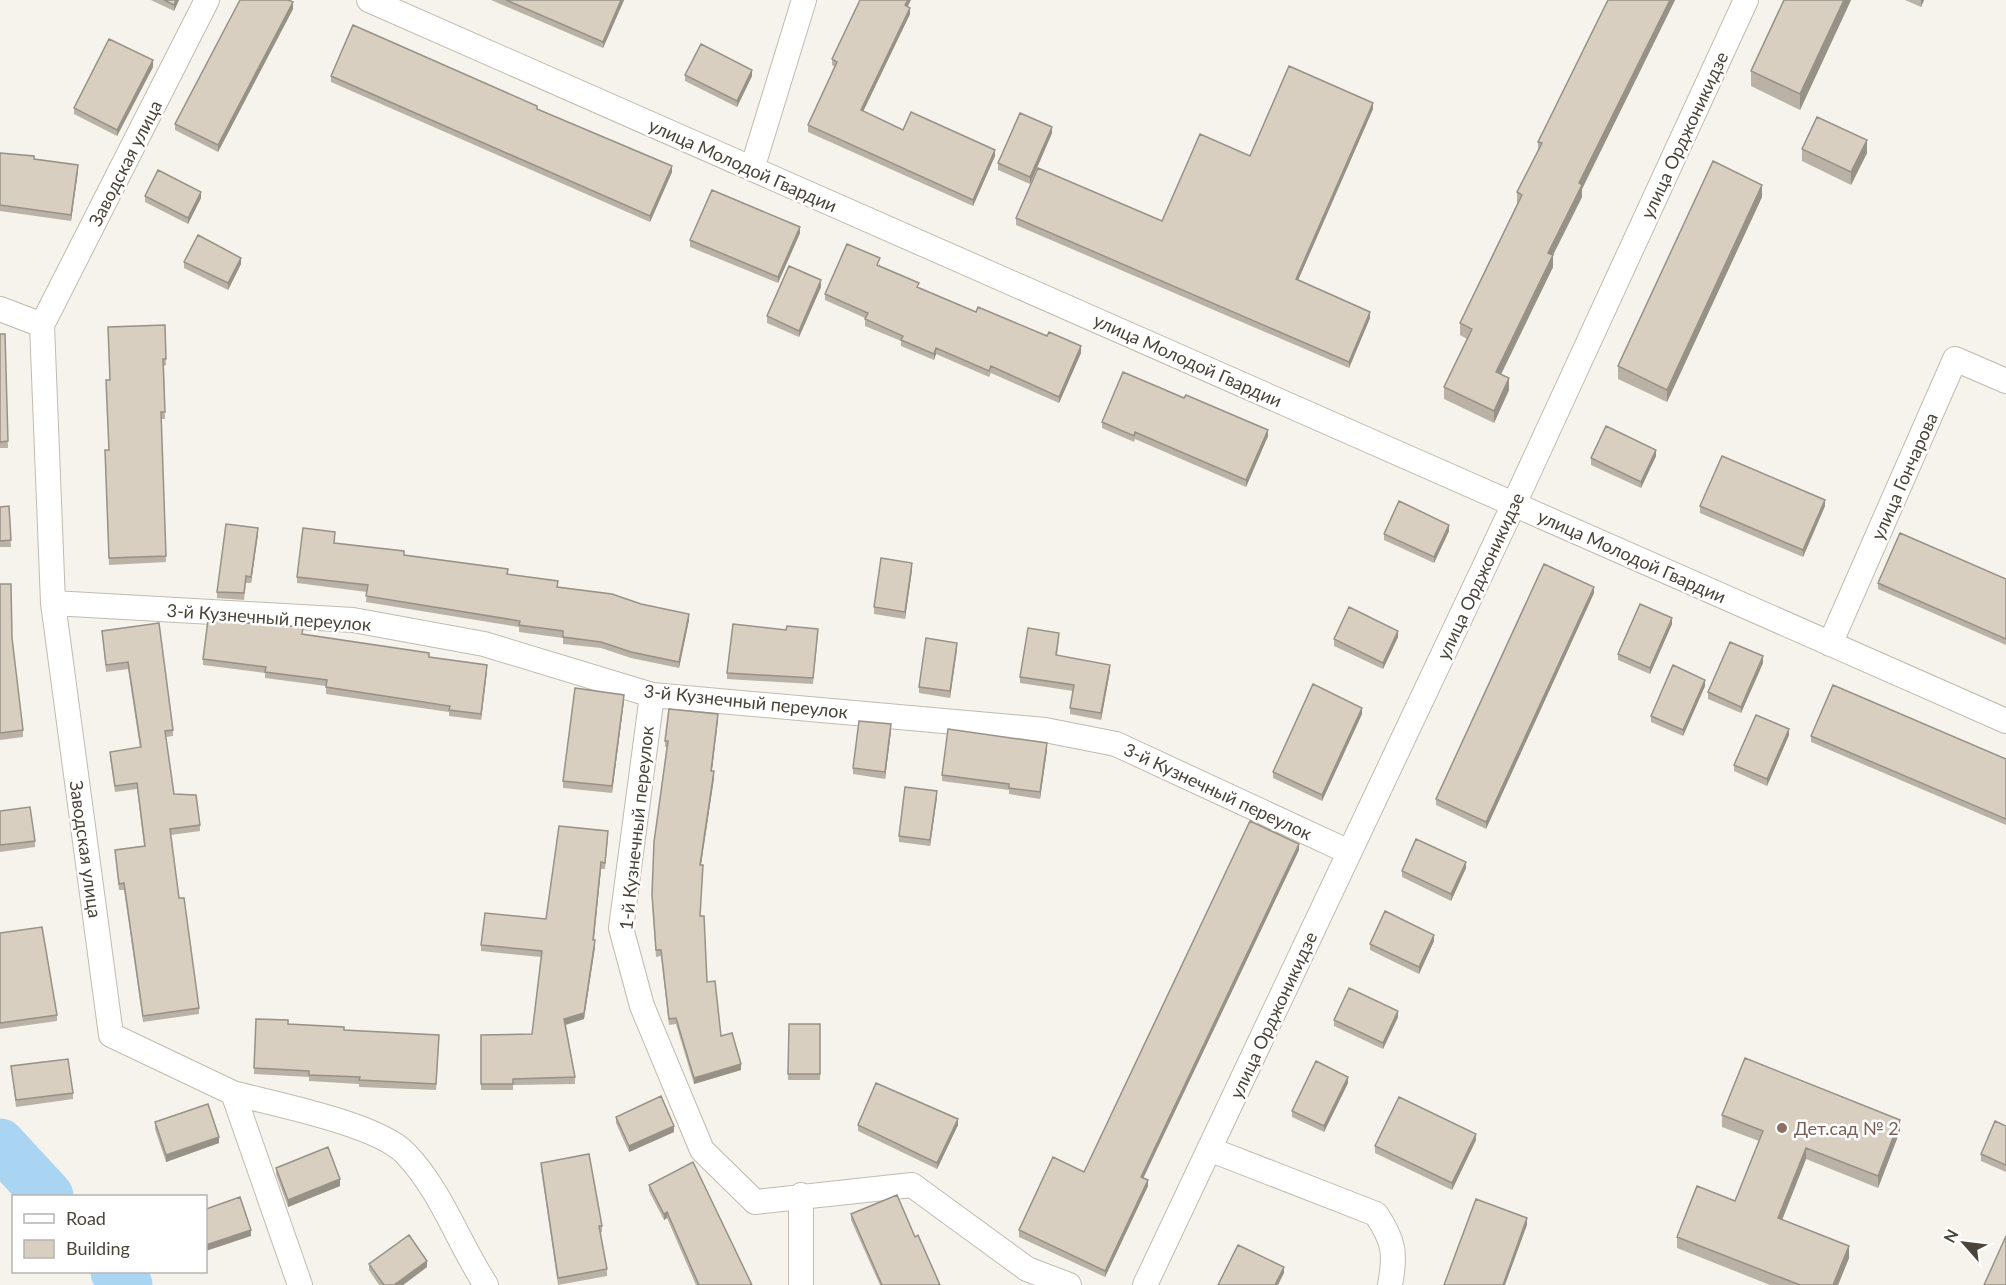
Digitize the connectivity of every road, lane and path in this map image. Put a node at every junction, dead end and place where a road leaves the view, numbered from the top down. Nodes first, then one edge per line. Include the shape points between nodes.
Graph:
1 (207, 0) edge
2 (369, 0) edge
3 (804, 0) edge
4 (1746, 0) edge
5 (752, 169) junction
6 (0, 309) edge
7 (42, 325) junction
8 (2006, 381) edge
9 (1514, 504) junction
10 (53, 603) junction
11 (1830, 644) junction
12 (652, 695) junction
13 (2006, 722) edge
14 (1349, 852) junction
15 (233, 1093) junction
16 (1209, 1149) junction
17 (801, 1195) junction
18 (300, 1285) edge
19 (486, 1285) edge
20 (801, 1285) edge
21 (1069, 1285) edge
22 (1145, 1285) edge
23 (1390, 1285) edge

1 - 7 street, Заводская улица
2 - 5 street, улица Молодой Гвардии
3 - 5 street
4 - 9 street, улица Орджоникидзе
5 - 9 street, улица Молодой Гвардии
6 - 7 street
7 - 10 street, Заводская улица
8 - 11 street, улица Гончарова via 1955,359
9 - 11 street, улица Молодой Гвардии
9 - 14 street, улица Орджоникидзе
10 - 12 street, 3-й Кузнечный переулок via 352,620 484,644
10 - 15 street, Заводская улица via 111,1035
11 - 13 street, улица Молодой Гвардии
12 - 14 street, 3-й Кузнечный переулок via 1045,730 1116,744
12 - 17 street, 1-й Кузнечный переулок via 621,928 642,1006 702,1150 755,1202
14 - 16 street, улица Орджоникидзе
15 - 18 street
15 - 19 street via 369,1131 403,1151 427,1181
16 - 22 street, улица Орджоникидзе
16 - 23 street via 1376,1214 1392,1237 1394,1265
17 - 20 street
17 - 21 street, 1-й Кузнечный переулок via 912,1185 1027,1269

